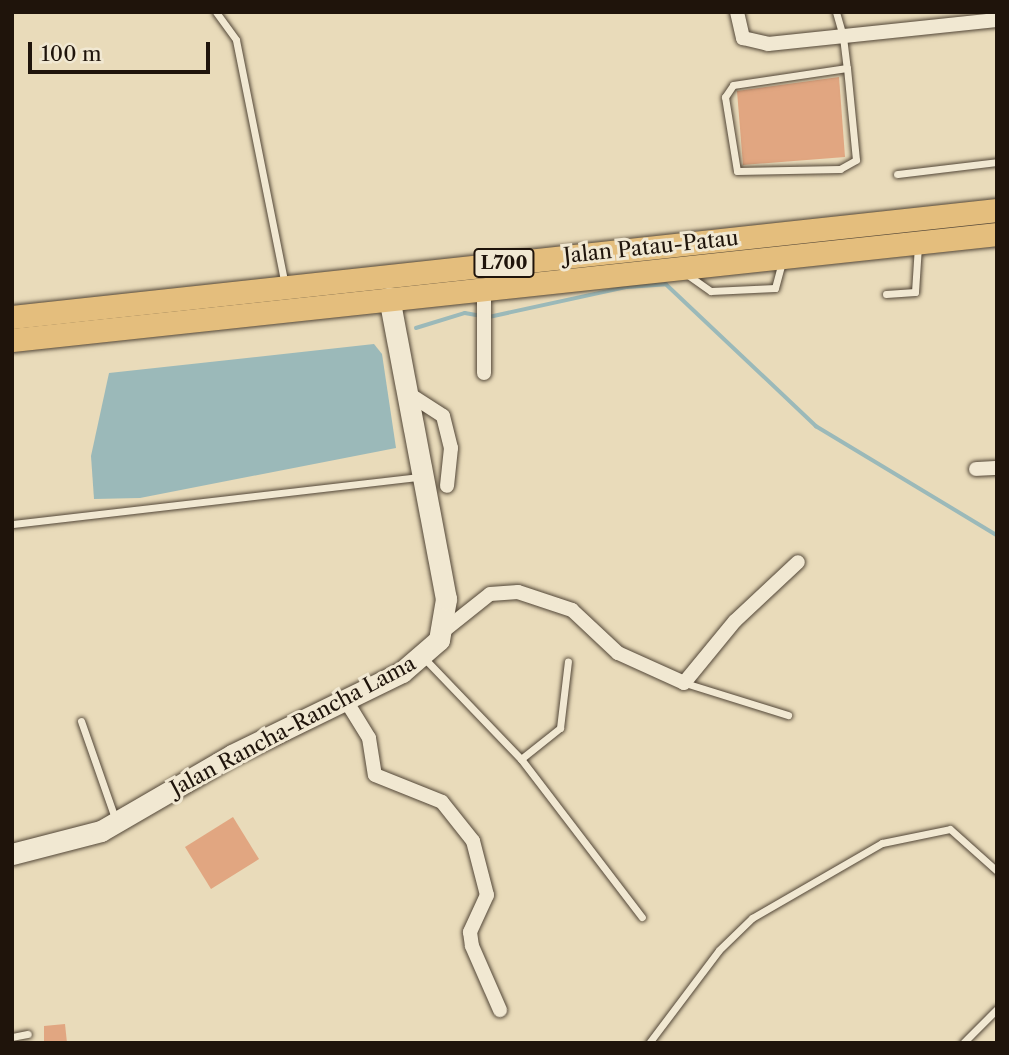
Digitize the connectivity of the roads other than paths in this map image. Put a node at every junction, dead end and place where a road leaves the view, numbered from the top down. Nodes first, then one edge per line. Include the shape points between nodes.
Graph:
1 (216, 12) edge
2 (737, 12) edge
3 (836, 12) edge
4 (972, 17) edge
5 (997, 20) edge
6 (844, 37) junction
7 (847, 68) junction
8 (997, 162) edge
9 (897, 174) dead end
10 (997, 210) edge
11 (996, 234) edge
12 (918, 242) junction
13 (286, 286) junction
14 (484, 288) junction
15 (887, 294) dead end
16 (389, 297) junction
17 (12, 317) edge
18 (12, 340) edge
19 (484, 373) dead end
20 (405, 392) junction
21 (997, 468) edge
22 (976, 469) dead end
23 (420, 477) junction
24 (447, 486) dead end
25 (12, 524) edge
26 (798, 562) dead end
27 (446, 629) junction
28 (424, 658) junction
29 (568, 661) dead end
30 (684, 683) junction
31 (345, 699) junction
32 (788, 715) dead end
33 (81, 721) dead end
34 (521, 759) junction
35 (116, 822) junction
36 (12, 854) edge
37 (997, 871) edge
38 (642, 917) dead end
39 (997, 1009) edge
40 (500, 1010) dead end
41 (27, 1034) dead end
42 (12, 1037) edge
43 (648, 1042) edge
44 (963, 1043) edge

1 - 13 lane via 236,40
2 - 6 street via 738,27 753,43
3 - 6 lane
4 - 5 street
4 - 6 street
6 - 7 lane
7 - 7 lane via 733,85 726,97 737,171 850,166 856,160
8 - 9 lane
10 - 13 main road, Jalan Patau-Patau / L700
11 - 12 main road, Jalan Patau-Patau / L700
12 - 14 main road, Jalan Patau-Patau / L700
12 - 15 lane via 915,292
13 - 17 main road, Jalan Patau-Patau / L700
14 - 16 main road, Jalan Patau-Patau / L700
14 - 19 street
16 - 18 main road, Jalan Patau-Patau / L700
16 - 20 street
20 - 23 street
20 - 24 street via 431,404 450,431
21 - 22 street
23 - 25 lane
23 - 27 street via 446,599
26 - 30 street via 735,621
27 - 28 street, Jalan Rancha-Rancha Lama
27 - 30 street via 490,594 527,595 572,610 618,653
28 - 31 street, Jalan Rancha-Rancha Lama
28 - 34 lane
29 - 34 lane via 560,728
30 - 32 lane
31 - 35 street, Jalan Rancha-Rancha Lama
31 - 40 street via 369,738 375,775 442,802 466,828 487,895 470,932 472,946
33 - 35 lane
34 - 38 lane
35 - 36 street, Jalan Rancha-Rancha Lama via 69,842
37 - 43 lane via 950,829 882,843 752,918
39 - 44 lane
41 - 42 lane

